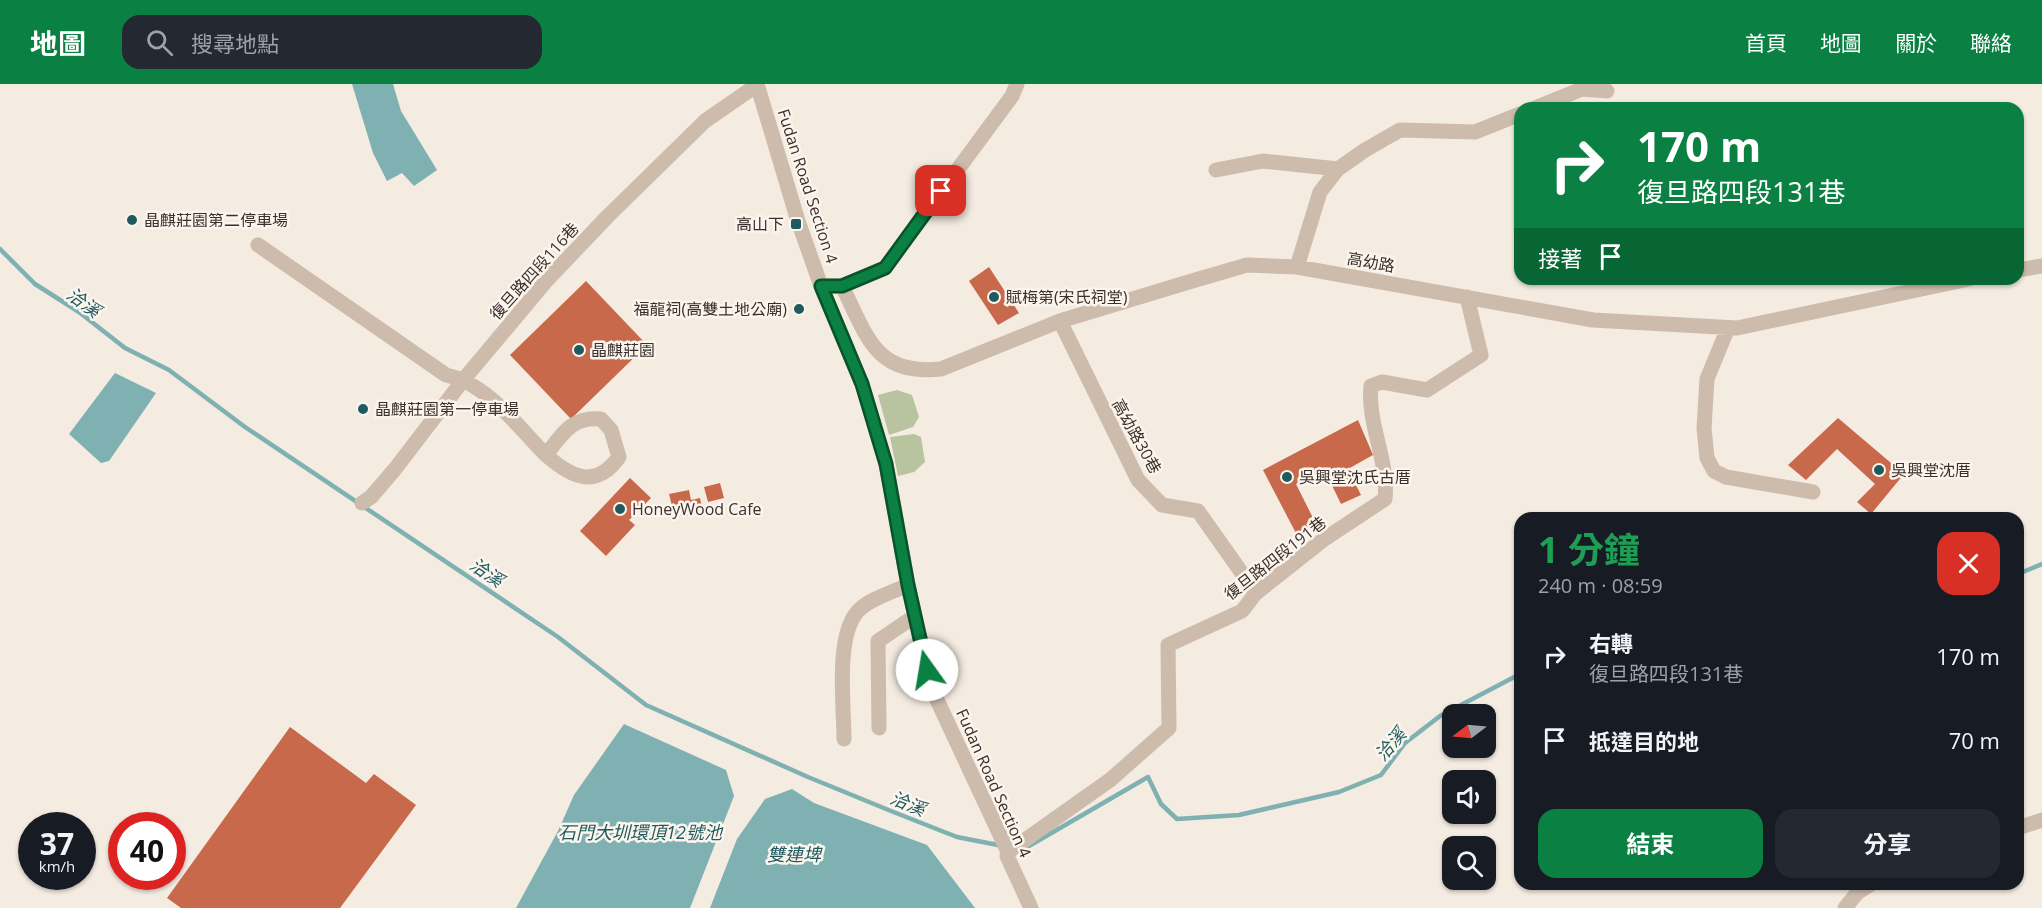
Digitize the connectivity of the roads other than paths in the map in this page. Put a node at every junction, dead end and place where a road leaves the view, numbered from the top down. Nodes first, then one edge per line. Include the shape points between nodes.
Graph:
1 (1017, 84) edge
2 (757, 85) edge
3 (1607, 91) dead end
4 (1550, 102) edge
5 (1514, 116) edge
6 (1216, 170) dead end
7 (1338, 170) junction
8 (258, 245) dead end
9 (2042, 266) edge
10 (1297, 267) junction
11 (2024, 269) edge
12 (1942, 285) edge
13 (821, 286) junction
14 (842, 286) junction
15 (1467, 297) junction
16 (1060, 321) junction
17 (1728, 328) junction
18 (464, 379) junction
19 (546, 456) junction
20 (1814, 492) dead end
21 (362, 503) dead end
22 (908, 585) junction
23 (1256, 593) junction
24 (915, 616) junction
25 (879, 729) dead end
26 (844, 739) dead end
27 (2042, 820) edge
28 (2024, 826) edge
29 (1008, 854) junction
30 (1863, 890) edge
31 (1031, 908) edge
32 (1845, 908) edge

1 - 14 street via 885,268
2 - 13 street, Fudan Road Section 4
2 - 18 street, 復旦路四段116巷 via 705,121 607,217 547,280
3 - 4 street via 1582,89
5 - 7 street via 1475,132 1400,130
6 - 7 street via 1263,161
7 - 10 street via 1320,192
8 - 18 street via 446,375
9 - 11 street
10 - 15 street, 高幼路
10 - 16 street, 高幼路 via 1247,265
12 - 17 street, 高幼路
13 - 14 street
13 - 22 street, Fudan Road Section 4 via 862,384 883,452
14 - 16 street, 高幼路 via 871,343 891,362 912,370 941,369
15 - 17 street, 高幼路 via 1593,320
15 - 23 street, 復旦路四段191巷 via 1481,355 1427,390 1382,382 1371,386 1369,405 1386,483 1385,499 1323,540
16 - 23 street, 高幼路30巷 via 1138,480 1162,505 1198,512
17 - 20 street via 1707,379 1707,458 1714,471 1726,477
18 - 19 street via 487,396
18 - 21 street, 復旦路四段116巷 via 395,468
19 - 19 street via 564,430 586,418 601,419 611,430 619,457 611,468 596,477 578,477
22 - 24 street, Fudan Road Section 4
22 - 26 street via 860,609 848,624
23 - 29 street, 復旦路四段191巷 via 1242,611 1168,645 1169,728 1110,780
24 - 25 street via 878,641
24 - 29 street, Fudan Road Section 4 via 931,687
27 - 28 street
29 - 31 street, Fudan Road Section 4
30 - 32 street

